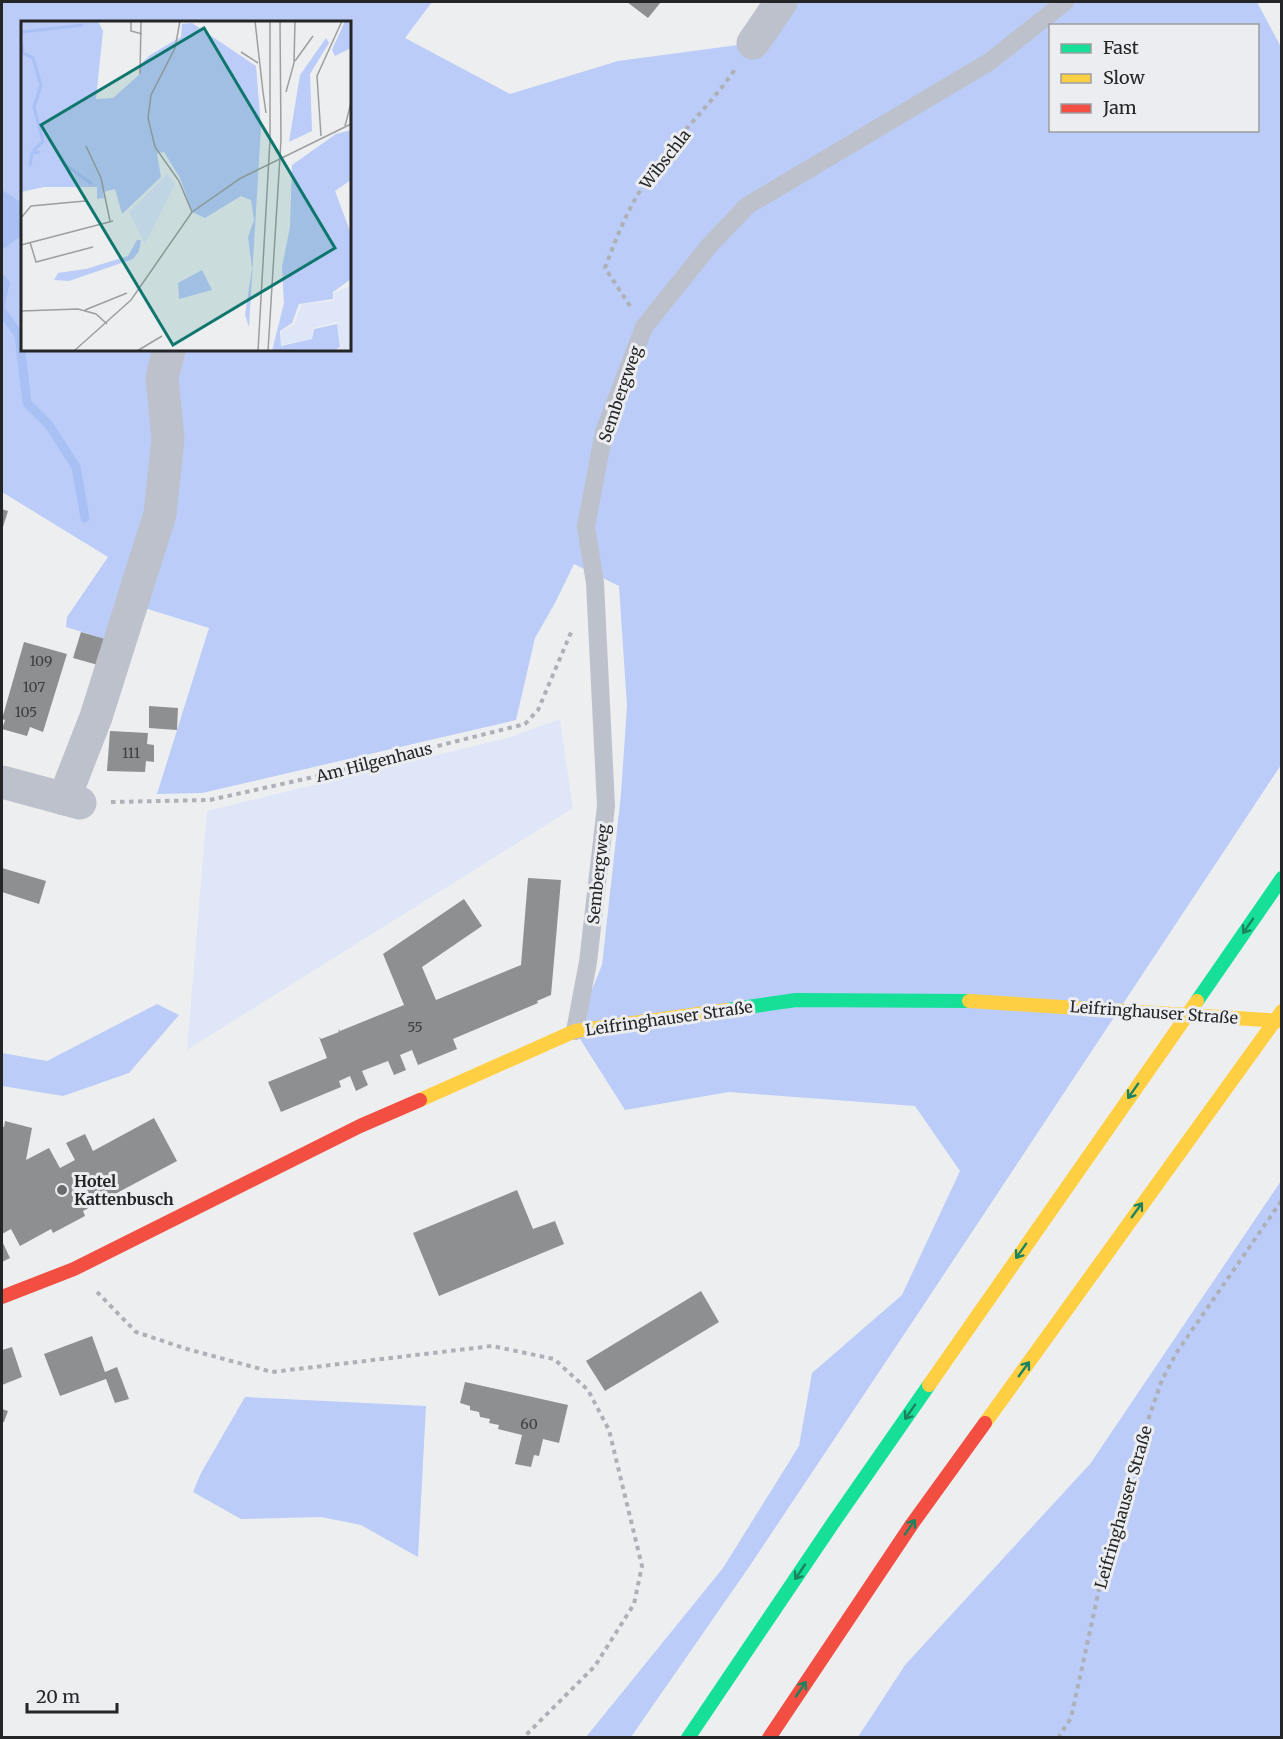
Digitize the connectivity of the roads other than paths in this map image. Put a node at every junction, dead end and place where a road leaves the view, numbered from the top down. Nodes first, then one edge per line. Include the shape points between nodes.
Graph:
1 (781, 2) edge
2 (1065, 2) edge
3 (753, 43) road end
4 (170, 351) edge
5 (2, 782) edge
6 (1280, 879) edge
7 (1281, 1011) edge
8 (1281, 1021) edge
9 (575, 1031) junction
10 (2, 1297) edge
11 (688, 1737) edge
12 (769, 1737) edge

1 - 3 street
2 - 9 lane, Sembergweg via 989,63 747,206 709,246 644,327 604,432 586,526 595,583 606,806 588,962
4 - 5 street via 162,378 168,439 160,514 72,801
6 -> 11 main road
12 -> 7 main road via 912,1524
8 - 9 main road, Leifringhauser Straße via 977,1000 796,1000
9 - 10 main road, Leifringhauser Straße via 360,1126 74,1269

